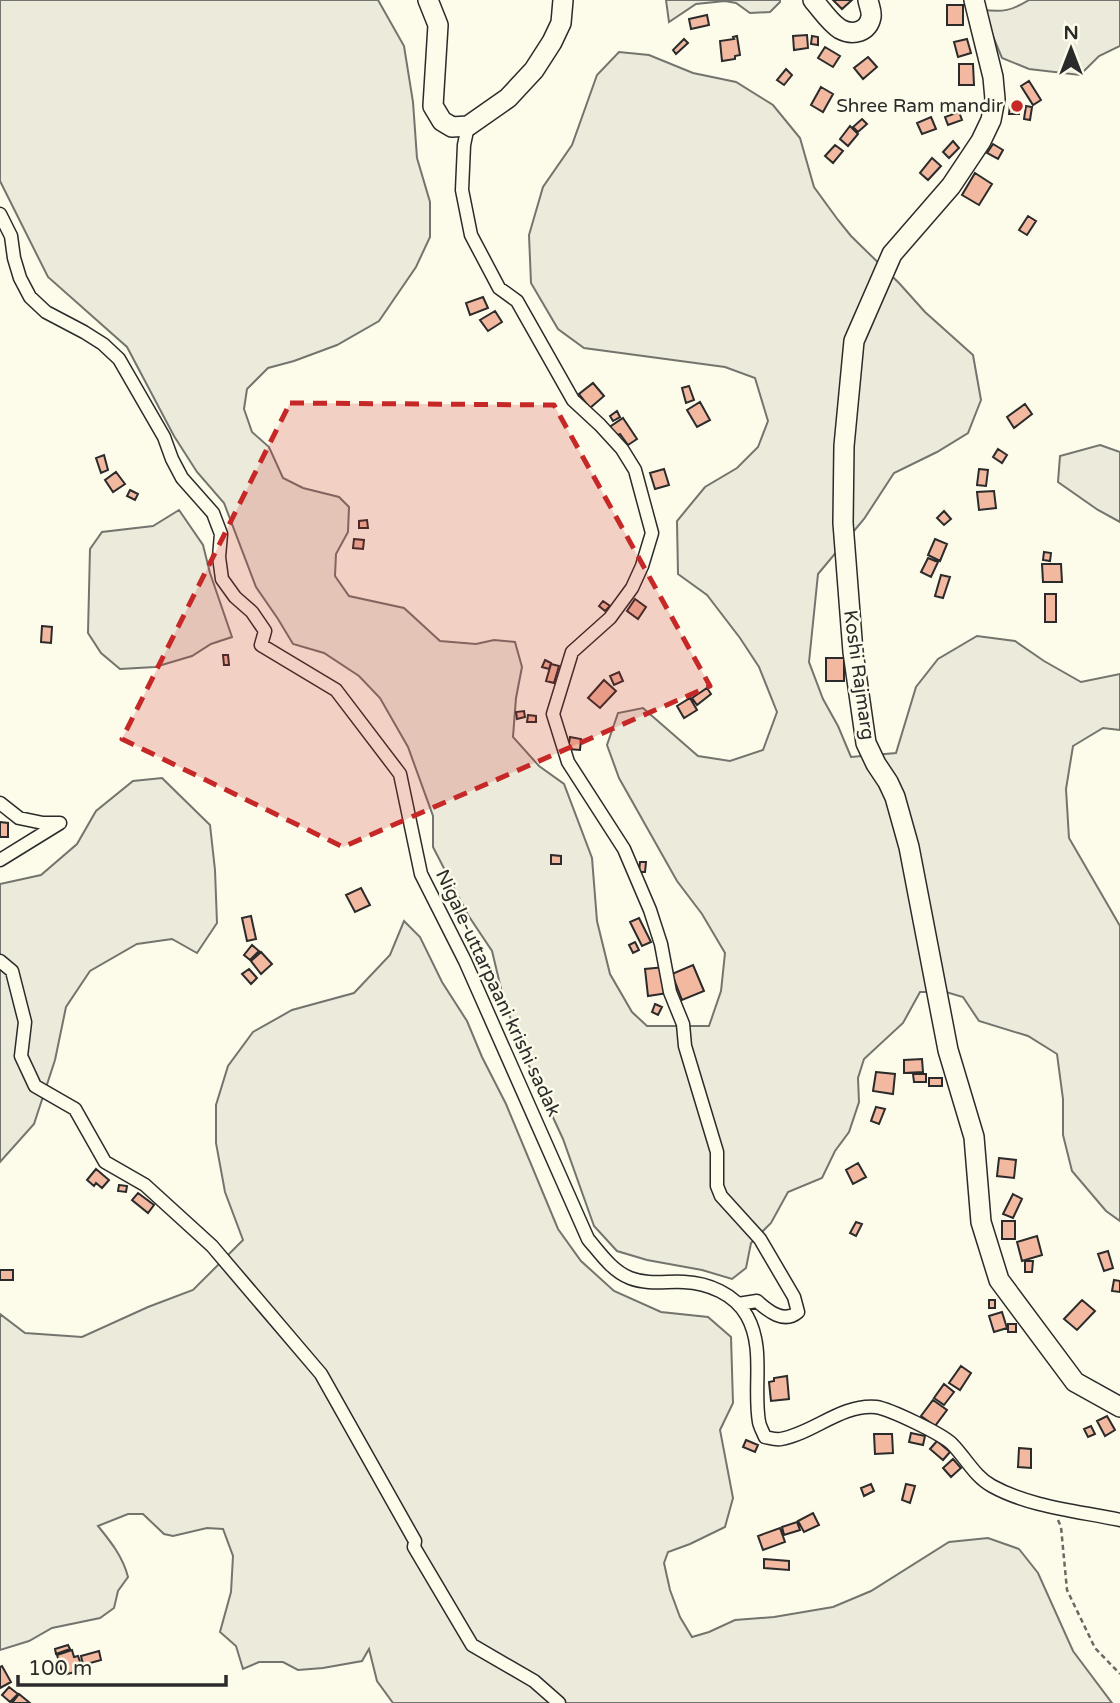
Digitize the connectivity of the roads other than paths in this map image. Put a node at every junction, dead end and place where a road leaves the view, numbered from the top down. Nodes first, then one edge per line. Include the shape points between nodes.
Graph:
1 (428, 0) edge
2 (563, 0) edge
3 (813, 0) edge
4 (868, 0) edge
5 (974, 0) edge
6 (468, 126) junction
7 (0, 214) edge
8 (0, 803) edge
9 (0, 860) edge
10 (0, 961) edge
11 (738, 1304) junction
12 (1120, 1407) edge
13 (1120, 1520) edge
14 (559, 1703) edge

1 - 6 main road via 438,25 433,106 452,127
2 - 6 main road via 561,23 534,70 508,97
3 - 4 main road via 838,28 849,33 866,28 871,19
5 - 12 main road, Koshi Rajmarg via 993,77 991,120 951,186 892,254 854,341 844,446 843,523 853,652 866,743 895,797 909,846 948,1050 974,1137 981,1222 999,1280 1075,1382
6 - 11 street via 462,190 471,235 499,288 517,301 573,400 622,449 635,470 652,533 632,588 610,618 572,652 554,715 568,761 624,849 662,944 670,992 717,1152 721,1196 760,1238 798,1312 778,1316 757,1301
7 - 11 street, Nigale-uttarpaani krishi sadak via 30,297 119,359 182,478 213,513 221,534 222,579 265,631 261,645 336,690 400,774 421,873 588,1238 611,1266 630,1278 708,1286
8 - 9 street via 19,818 60,823
10 - 14 street via 12,971 25,1022 21,1056 35,1086 75,1109 105,1162 145,1185 212,1246 321,1374 472,1645 534,1682
11 - 13 street via 756,1342 760,1423 765,1437 779,1439 853,1408 876,1407 951,1442 989,1485 1027,1501

